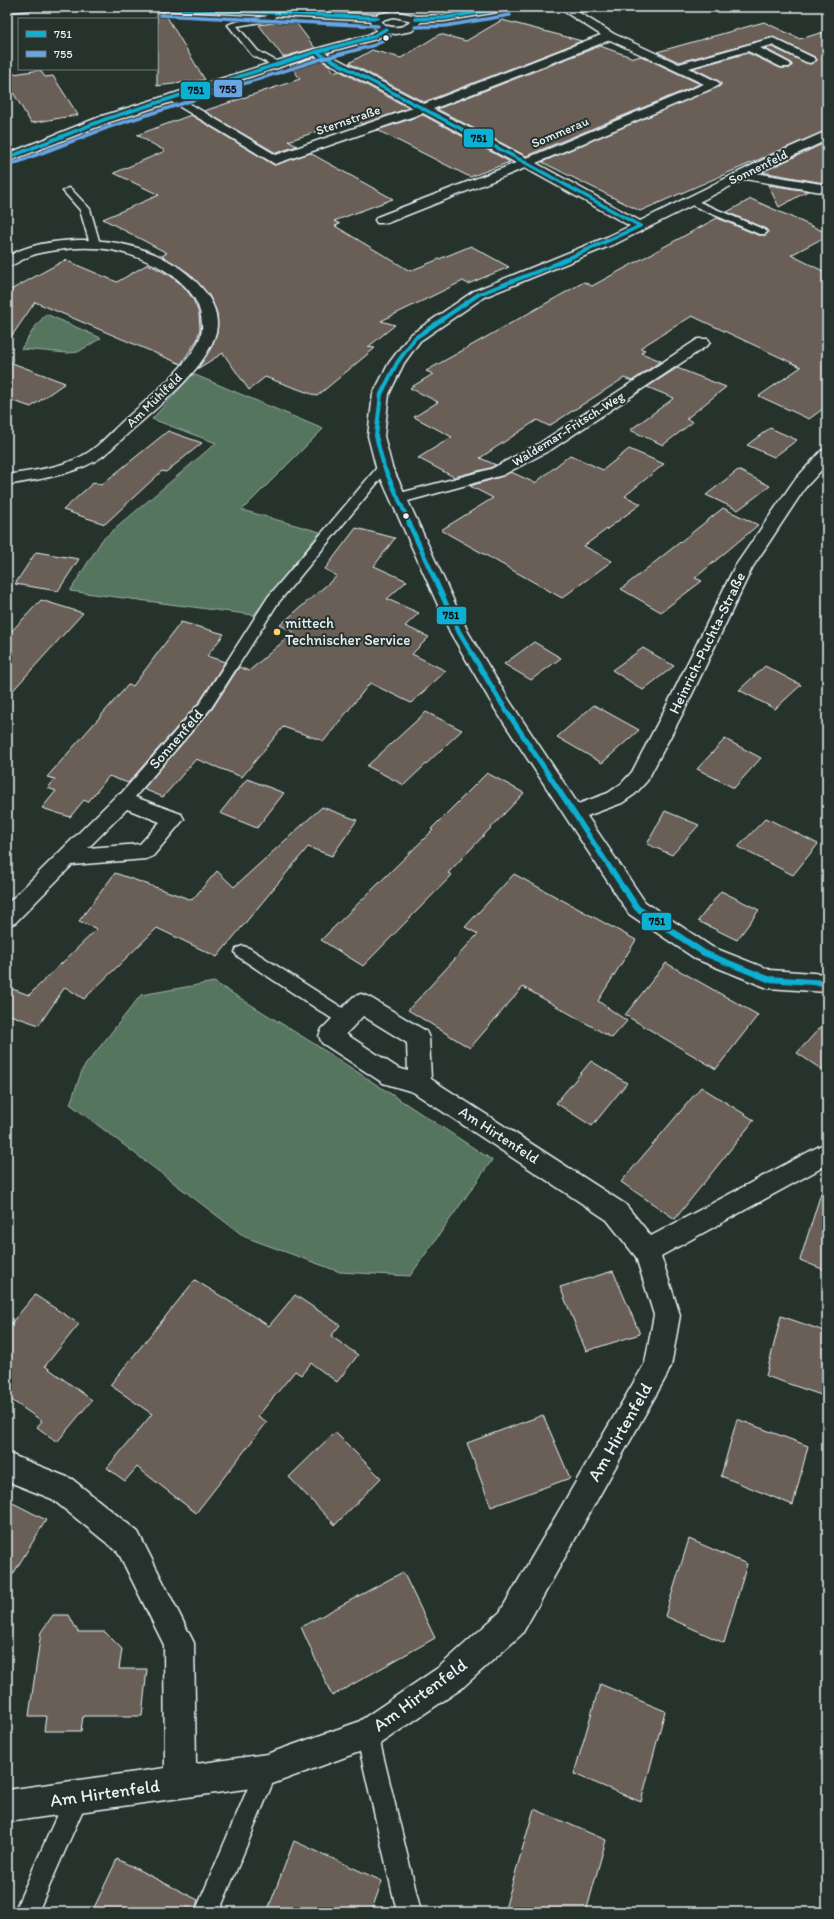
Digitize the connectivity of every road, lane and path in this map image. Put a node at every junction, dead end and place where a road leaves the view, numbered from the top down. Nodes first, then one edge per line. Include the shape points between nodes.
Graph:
1 (30, 7) edge
2 (160, 7) edge
3 (509, 7) edge
4 (562, 7) edge
5 (7, 9) edge
6 (273, 14) junction
7 (378, 18) junction
8 (415, 19) junction
9 (386, 29) junction
10 (610, 36) junction
11 (750, 48) junction
12 (316, 52) junction
13 (810, 60) dead end
14 (277, 65) junction
15 (785, 65) dead end
16 (680, 67) junction
17 (172, 98) junction
18 (423, 109) junction
19 (827, 135) edge
20 (7, 158) edge
21 (526, 163) junction
22 (743, 174) junction
23 (827, 189) edge
24 (68, 191) dead end
25 (690, 201) junction
26 (382, 220) dead end
27 (640, 226) junction
28 (762, 232) dead end
29 (95, 244) junction
30 (7, 263) edge
31 (703, 342) dead end
32 (827, 454) edge
33 (384, 467) junction
34 (7, 480) edge
35 (400, 498) junction
36 (124, 800) junction
37 (574, 813) junction
38 (65, 858) junction
39 (7, 917) edge
40 (243, 952) dead end
41 (827, 983) edge
42 (346, 1019) junction
43 (420, 1084) junction
44 (827, 1153) edge
45 (647, 1251) junction
46 (7, 1467) edge
47 (367, 1734) junction
48 (267, 1770) junction
49 (180, 1783) junction
50 (77, 1796) junction
51 (7, 1806) edge
52 (26, 1912) edge
53 (207, 1912) edge
54 (409, 1912) edge

1 - 5 street
2 - 6 street
3 - 8 street via 444,18
4 - 10 street, Sommerau
6 - 7 street
6 - 14 lane via 270,18 232,25 255,53
7 - 8 street via 388,14 401,14
7 - 9 street via 375,20 377,26
8 - 9 street via 415,25 412,27 400,30
9 - 12 street via 372,37
10 - 16 street, Sommerau
10 - 18 street, Sternstraße
11 - 13 street via 773,41
11 - 15 street
11 - 16 street
12 - 14 street
12 - 18 street
14 - 17 street
16 - 21 street, Sommerau via 714,84
17 - 18 street, Sternstraße via 275,160
17 - 20 street via 106,119
18 - 21 street
19 - 22 street, Sonnenfeld
21 - 26 street, Sommerau
21 - 27 street
22 - 23 street
22 - 25 street, Sonnenfeld
24 - 29 lane via 85,210
25 - 27 street, Sonnenfeld
25 - 28 lane
27 - 33 street, Sonnenfeld via 598,246 479,294 415,338 381,394 376,436
29 - 30 street, Am Mühlfeld via 62,246 26,253
29 - 34 street, Am Mühlfeld via 135,252 167,265 199,291 208,309 209,330 200,350 176,382 108,444 86,460 43,473
31 - 35 street, Waldemar-Fritsch-Weg via 546,446 497,472
32 - 37 street, Heinrich-Puchta-Straße via 798,485 743,568 640,776 615,798
33 - 35 street, Sonnenfeld
33 - 36 lane, Sonnenfeld via 273,600 206,705
35 - 37 street, Sonnenfeld via 459,632 502,704
36 - 38 street
36 - 38 street via 174,818 146,851
37 - 41 street, Sonnenfeld via 637,908 704,953 768,979
38 - 39 street
40 - 42 lane
42 - 43 street, Am Hirtenfeld via 330,1036 391,1076
42 - 43 street, Am Hirtenfeld via 361,1003 418,1038
43 - 45 street, Am Hirtenfeld via 616,1212
44 - 45 street
45 - 47 street, Am Hirtenfeld via 667,1315 658,1366 510,1623 450,1678
46 - 49 street via 62,1489 128,1542 179,1643
47 - 48 street, Am Hirtenfeld
47 - 54 lane
48 - 49 street, Am Hirtenfeld
48 - 53 lane
49 - 50 street, Am Hirtenfeld
50 - 51 street, Am Hirtenfeld
50 - 52 lane

